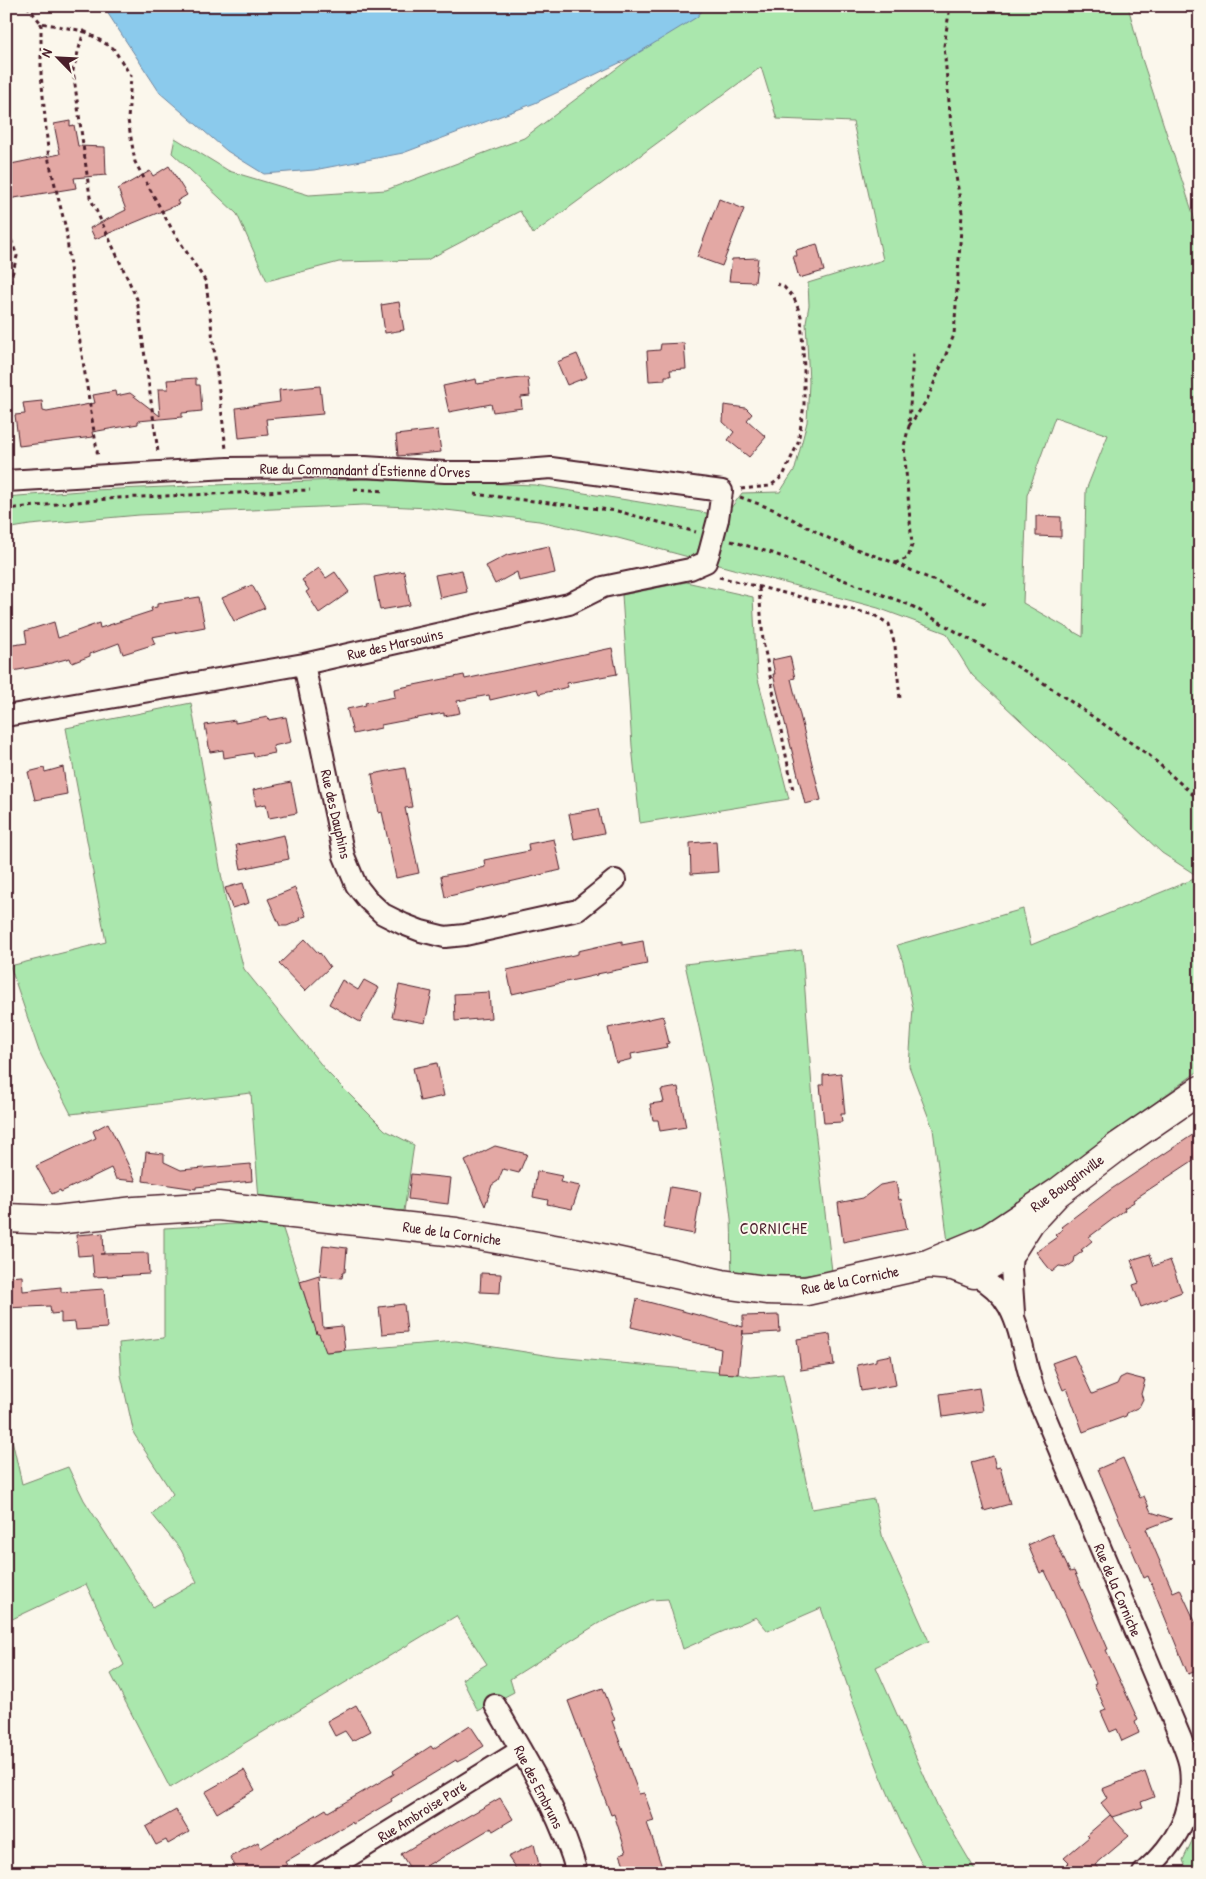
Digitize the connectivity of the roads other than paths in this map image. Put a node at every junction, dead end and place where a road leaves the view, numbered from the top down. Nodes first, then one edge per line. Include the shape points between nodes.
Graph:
1 (6, 480) edge
2 (722, 491) joint
3 (304, 664) junction
4 (6, 716) edge
5 (615, 880) dead end
6 (1200, 1090) edge
7 (1057, 1193) junction
8 (6, 1218) edge
9 (988, 1239) junction
10 (1012, 1250) junction
11 (928, 1264) junction
12 (974, 1274) junction
13 (1015, 1318) junction
14 (495, 1705) dead end
15 (521, 1750) junction
16 (1195, 1801) edge
17 (322, 1873) edge
18 (577, 1873) edge
19 (1143, 1873) edge

1 - 2 street, Rue du Commandant d'Estienne d'Orves via 228,468 364,467 499,472 551,468
2 - 3 street, Rue des Marsouins, bridge via 706,562 690,569 603,587 568,604
3 - 4 street, Rue des Marsouins
3 - 5 street, Rue des Dauphins via 344,856 356,885 383,914 421,931 445,937 578,910
6 - 7 street, Rue Bougainville
7 - 9 street, Rue Bougainville
7 - 10 street via 1030,1222
8 - 11 street, Rue de la Corniche via 56,1220 218,1206 456,1232 766,1290 806,1291
9 - 11 street, Rue Bougainville
9 - 12 street
10 - 12 street
10 - 13 street
11 - 12 street, Rue de la Corniche via 953,1266
12 - 13 street, Rue de la Corniche via 999,1293
13 - 16 street, Rue de la Corniche via 1033,1389 1181,1739 1190,1767
14 - 15 street, Rue des Embruns
15 - 17 street, Rue Ambroise Paré
15 - 18 street, Rue des Embruns via 572,1853
16 - 19 street, Rue de la Corniche via 1168,1849

